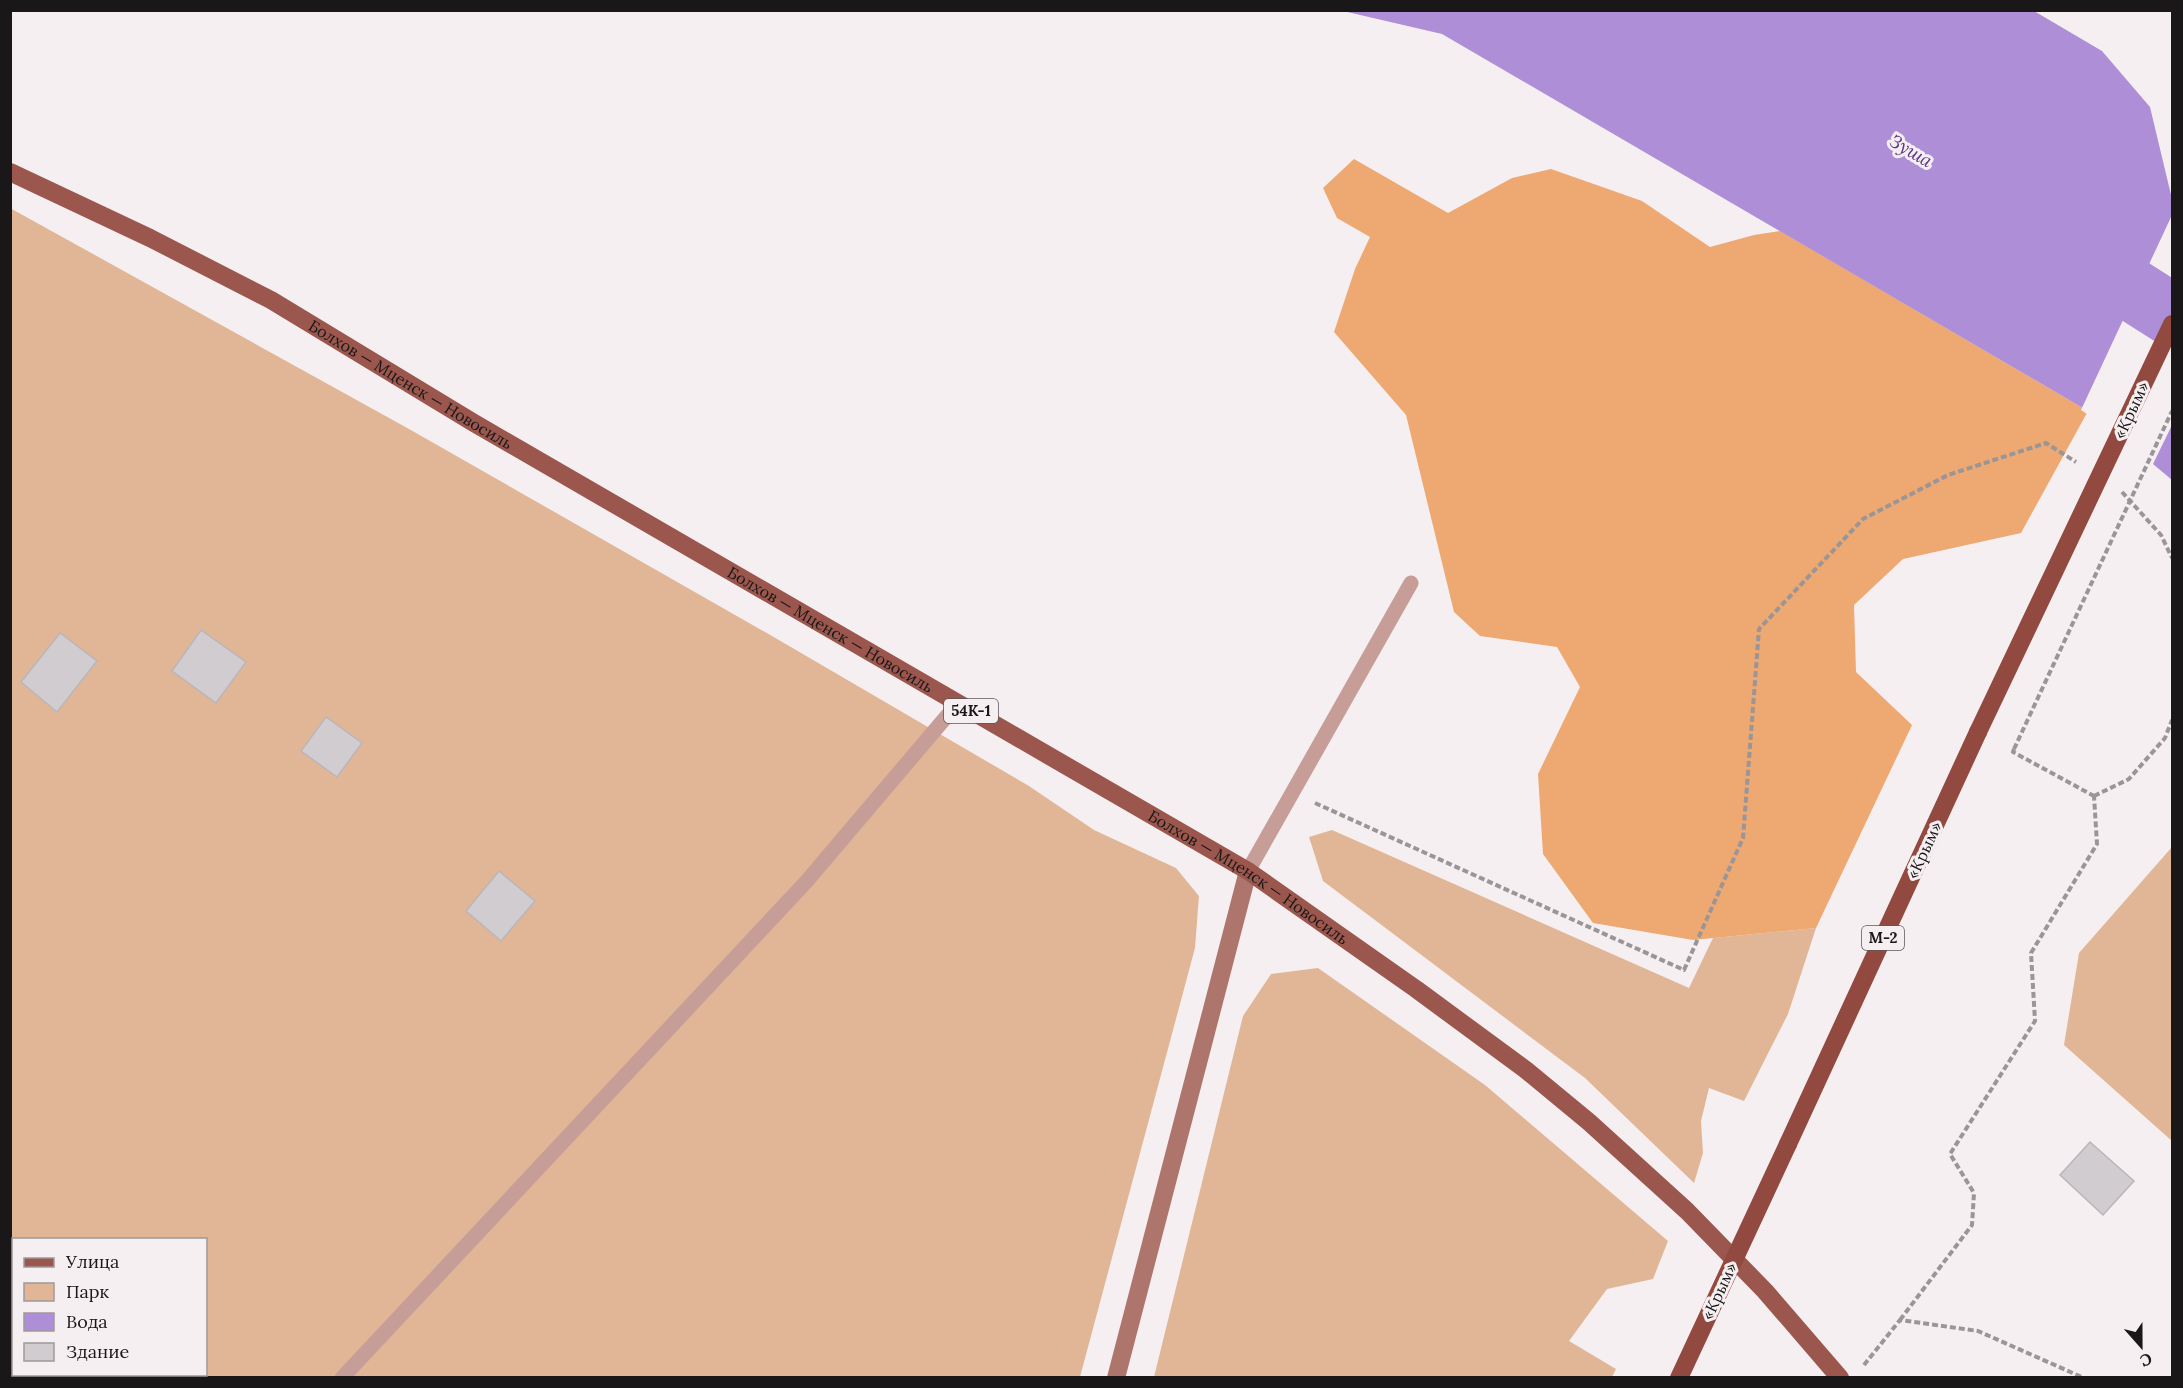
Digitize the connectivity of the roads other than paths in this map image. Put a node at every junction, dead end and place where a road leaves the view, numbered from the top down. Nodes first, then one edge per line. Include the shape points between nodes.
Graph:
1 (10, 172) edge
2 (2172, 324) edge
3 (1411, 583) dead end
4 (958, 703) junction
5 (1248, 871) junction
6 (342, 1377) edge
7 (1116, 1377) edge
8 (1679, 1377) edge
9 (1840, 1377) edge

1 - 4 main road, Болхов — Мценск — Новосиль / 54К-1 via 271,300 484,429
2 - 8 highway, «Крым» / М-2, bridge
3 - 5 lane
4 - 5 main road, Болхов — Мценск — Новосиль / 54К-1
4 - 6 lane via 806,882
5 - 7 main road
5 - 9 main road, Болхов — Мценск — Новосиль / 54К-1 via 1416,989 1589,1122 1687,1211 1766,1291

